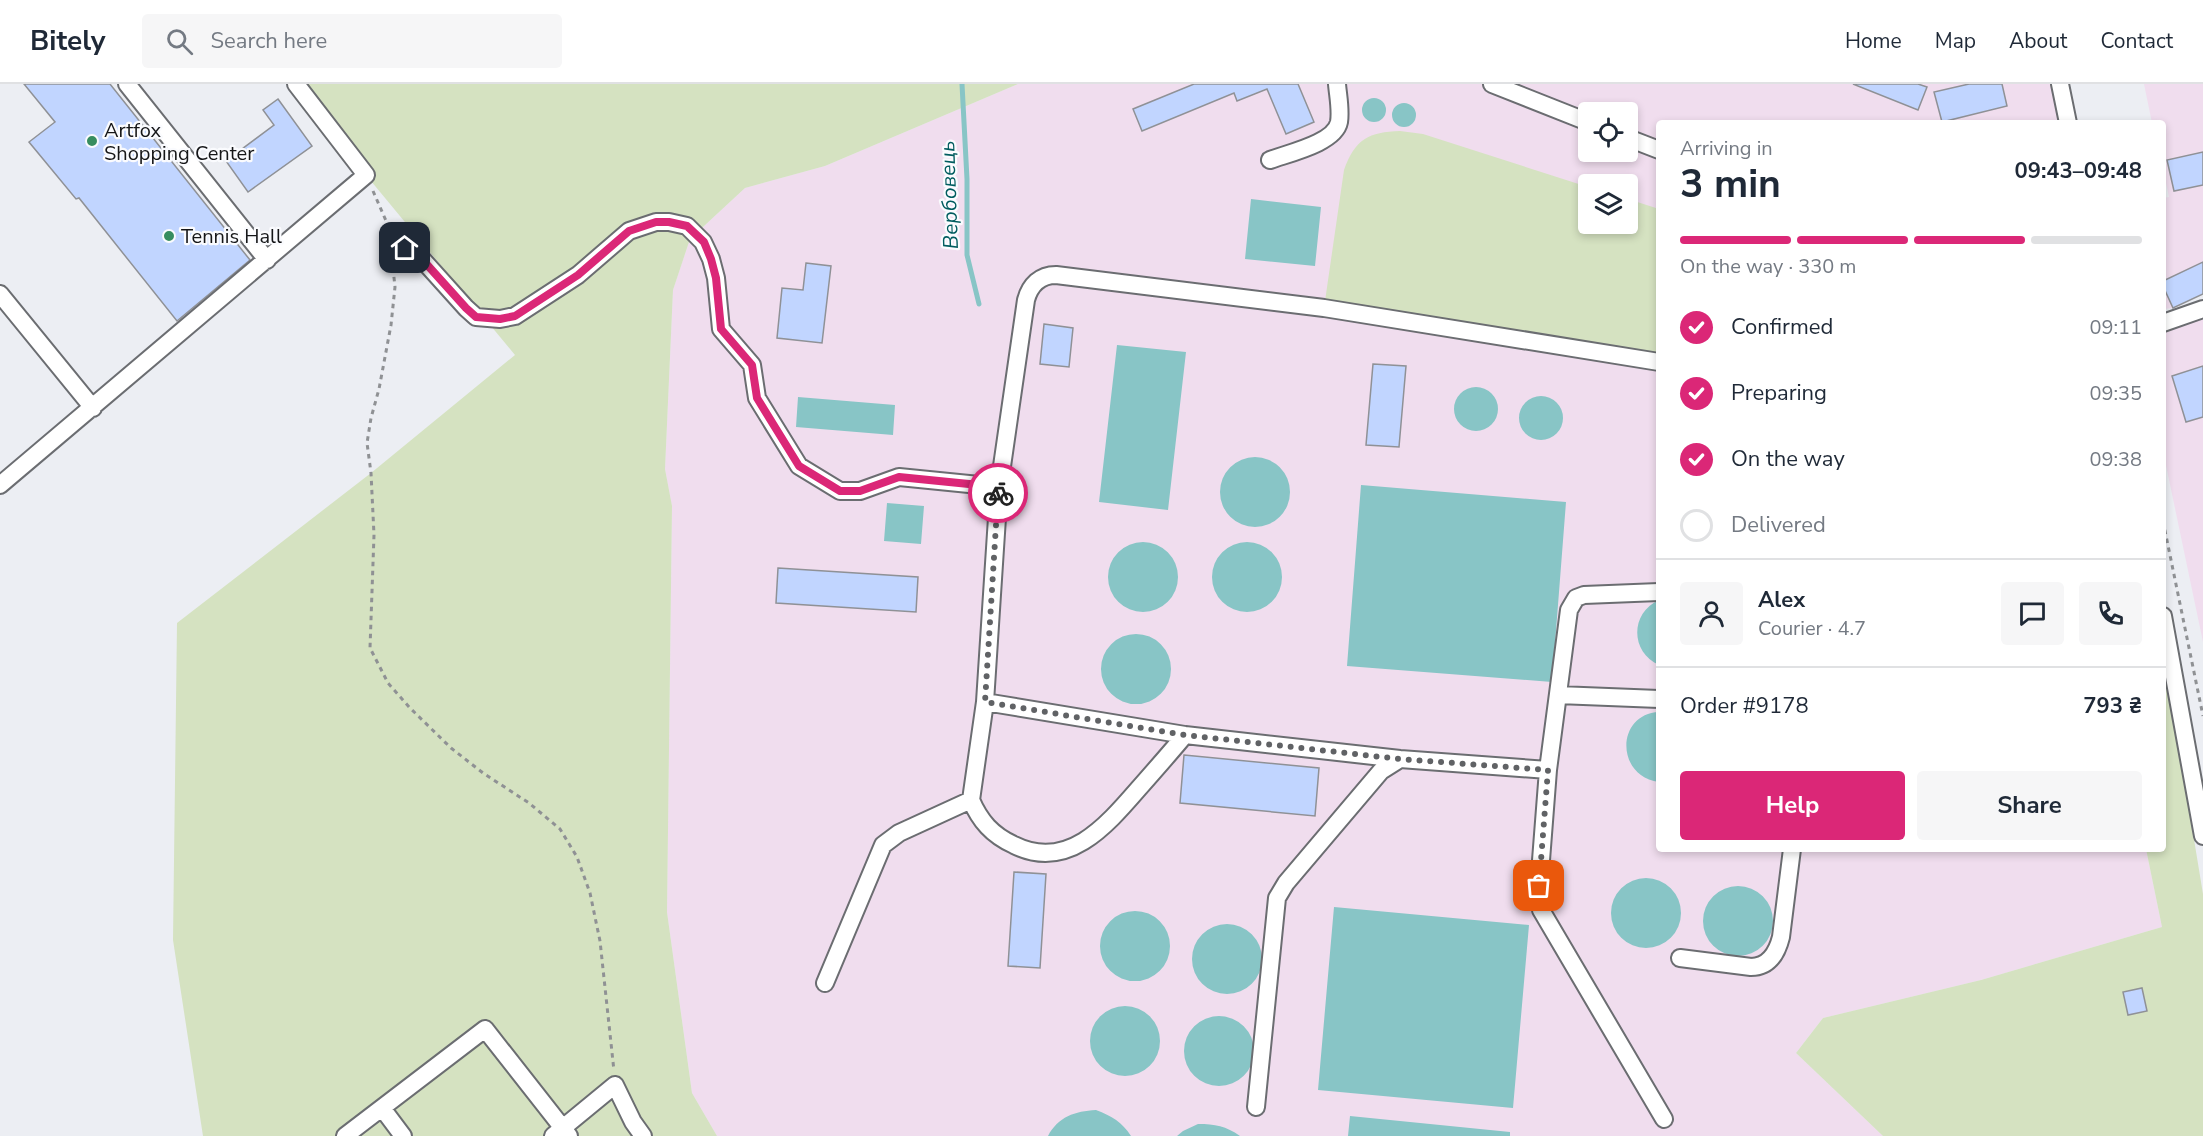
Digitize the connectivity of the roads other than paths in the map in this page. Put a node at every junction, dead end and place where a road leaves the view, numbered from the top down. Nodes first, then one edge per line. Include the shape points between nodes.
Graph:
1 (127, 84) edge
2 (296, 84) edge
3 (1337, 84) edge
4 (1492, 84) edge
5 (2060, 84) edge
6 (1578, 118) edge
7 (2067, 120) edge
8 (1638, 142) edge
9 (1656, 149) edge
10 (1270, 160) dead end
11 (389, 237) road end
12 (267, 260) junction
13 (0, 294) edge
14 (2203, 309) edge
15 (2166, 322) edge
16 (1656, 362) edge
17 (93, 408) junction
18 (0, 485) edge
19 (999, 487) junction
20 (1656, 592) edge
21 (2166, 632) edge
22 (1558, 695) junction
23 (1656, 699) edge
24 (985, 702) junction
25 (1185, 735) junction
26 (1400, 759) junction
27 (1548, 770) junction
28 (971, 800) junction
29 (2203, 836) edge
30 (1792, 852) edge
31 (1680, 958) dead end
32 (825, 984) dead end
33 (1256, 1107) dead end
34 (382, 1108) junction
35 (1664, 1119) dead end
36 (561, 1133) edge
37 (345, 1136) edge
38 (404, 1136) edge
39 (643, 1136) edge

1 - 12 street
2 - 12 street via 366,175
3 - 10 street via 1339,119 1331,135
4 - 6 street
5 - 7 street
8 - 9 street
11 - 19 street via 421,258 476,317 500,319 515,316 578,275 629,231 656,222 687,226 704,242 711,259 721,329 752,365 757,398 799,466 840,491 860,491 899,477
12 - 17 street
13 - 17 street
14 - 15 street
16 - 19 street via 1324,308 1048,275 1037,281 1026,300
17 - 18 street
19 - 24 street
20 - 22 street via 1576,598 1569,610
21 - 29 street
22 - 23 street
22 - 27 street
24 - 25 street
24 - 28 street
25 - 26 street
25 - 28 street via 1098,831 1078,845 1058,852 1031,852 1000,838 983,823
26 - 27 street
26 - 33 street via 1381,771 1277,898
27 - 35 street via 1541,910
28 - 32 street via 899,833 882,845
30 - 31 street via 1781,937 1769,961 1751,968
34 - 36 street via 485,1029
34 - 37 street
34 - 38 street
36 - 39 street via 615,1085

